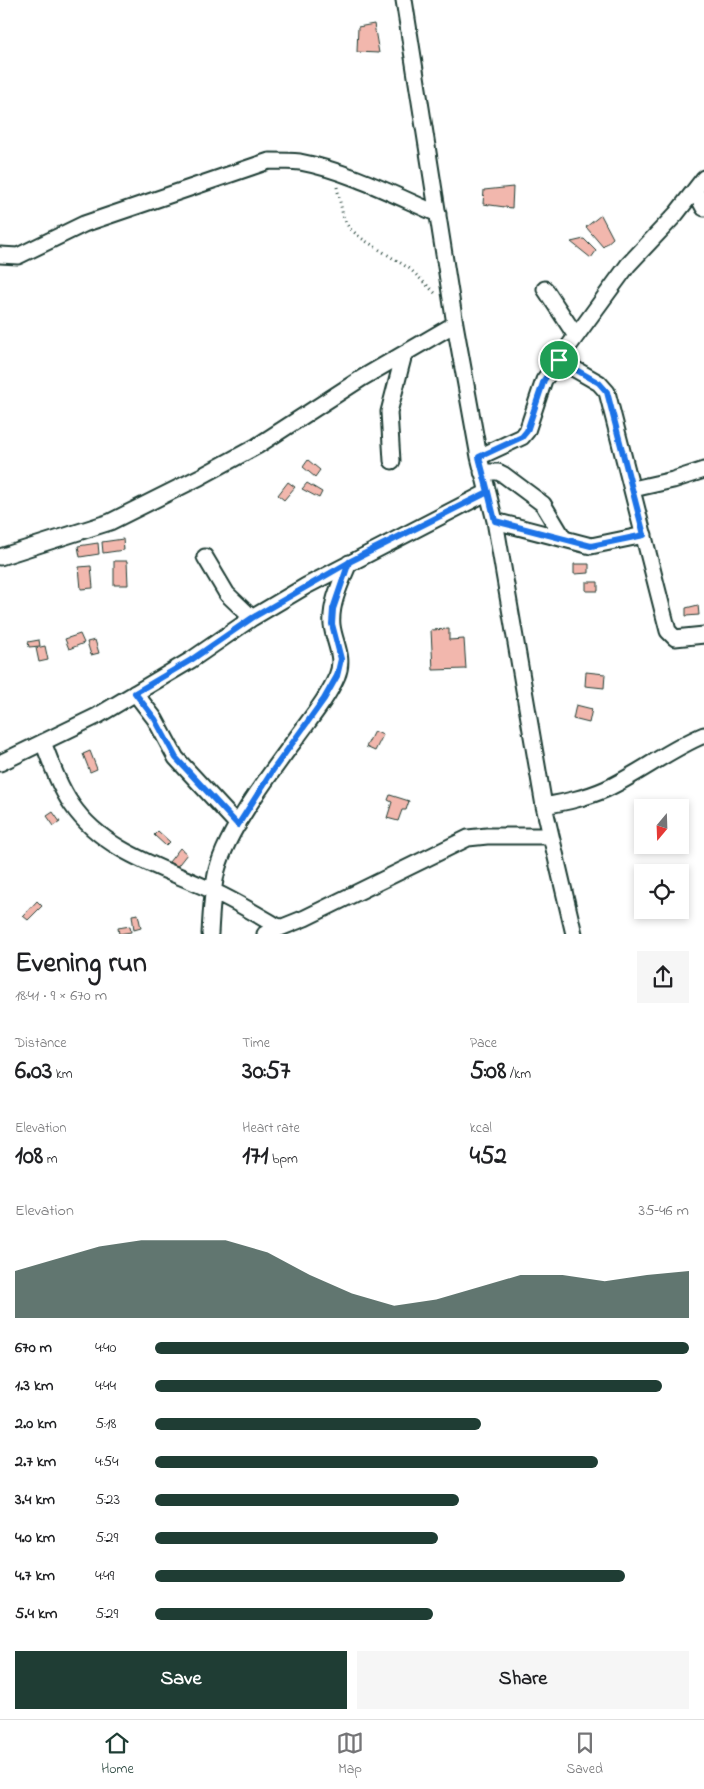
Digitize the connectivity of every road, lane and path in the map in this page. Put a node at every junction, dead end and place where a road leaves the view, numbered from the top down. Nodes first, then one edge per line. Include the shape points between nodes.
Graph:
1 (404, 0) edge
2 (328, 170) junction
3 (704, 178) edge
4 (695, 191) junction
5 (704, 208) edge
6 (438, 214) junction
7 (0, 255) edge
8 (545, 289) dead end
9 (454, 318) junction
10 (576, 336) junction
11 (404, 354) junction
12 (559, 360) junction
13 (392, 461) dead end
14 (480, 464) junction
15 (704, 470) edge
16 (633, 489) junction
17 (488, 492) junction
18 (495, 521) junction
19 (644, 535) junction
20 (564, 539) junction
21 (0, 557) edge
22 (206, 557) dead end
23 (349, 562) junction
24 (252, 618) junction
25 (704, 635) edge
26 (135, 693) junction
27 (704, 735) edge
28 (43, 742) junction
29 (0, 763) edge
30 (544, 806) junction
31 (238, 825) junction
32 (550, 836) junction
33 (213, 891) junction
34 (280, 928) junction
35 (210, 934) edge
36 (265, 934) edge
37 (574, 934) edge

1 - 6 street
2 - 6 street
2 - 7 street via 300,162 269,161 84,224 18,256
2 - 9 path via 341,197 343,216 349,228 410,270
3 - 4 street
4 - 5 street
4 - 10 street via 628,265
6 - 9 street
8 - 10 street
9 - 11 street
9 - 14 street
10 - 12 street
11 - 13 street via 389,412
11 - 21 street via 257,446 133,511 91,529
12 - 14 street via 544,380 527,431
12 - 16 street via 599,383 607,392
14 - 17 street
14 - 20 street via 504,475 543,504
15 - 16 street
16 - 19 street
17 - 18 street
17 - 23 street
18 - 20 street
18 - 30 street
19 - 20 street via 591,546
19 - 25 street via 668,632 675,638
22 - 24 street via 227,594
23 - 24 street
23 - 31 street via 333,609 332,624 341,659 337,676
24 - 26 street
26 - 28 street
26 - 31 street via 155,719 176,758
27 - 30 street via 607,788 575,800
28 - 29 street
28 - 33 street via 72,805 93,829 138,858
30 - 32 street
31 - 33 street via 218,868
32 - 34 street via 468,838
32 - 37 street
33 - 34 street
33 - 35 street
34 - 36 street

